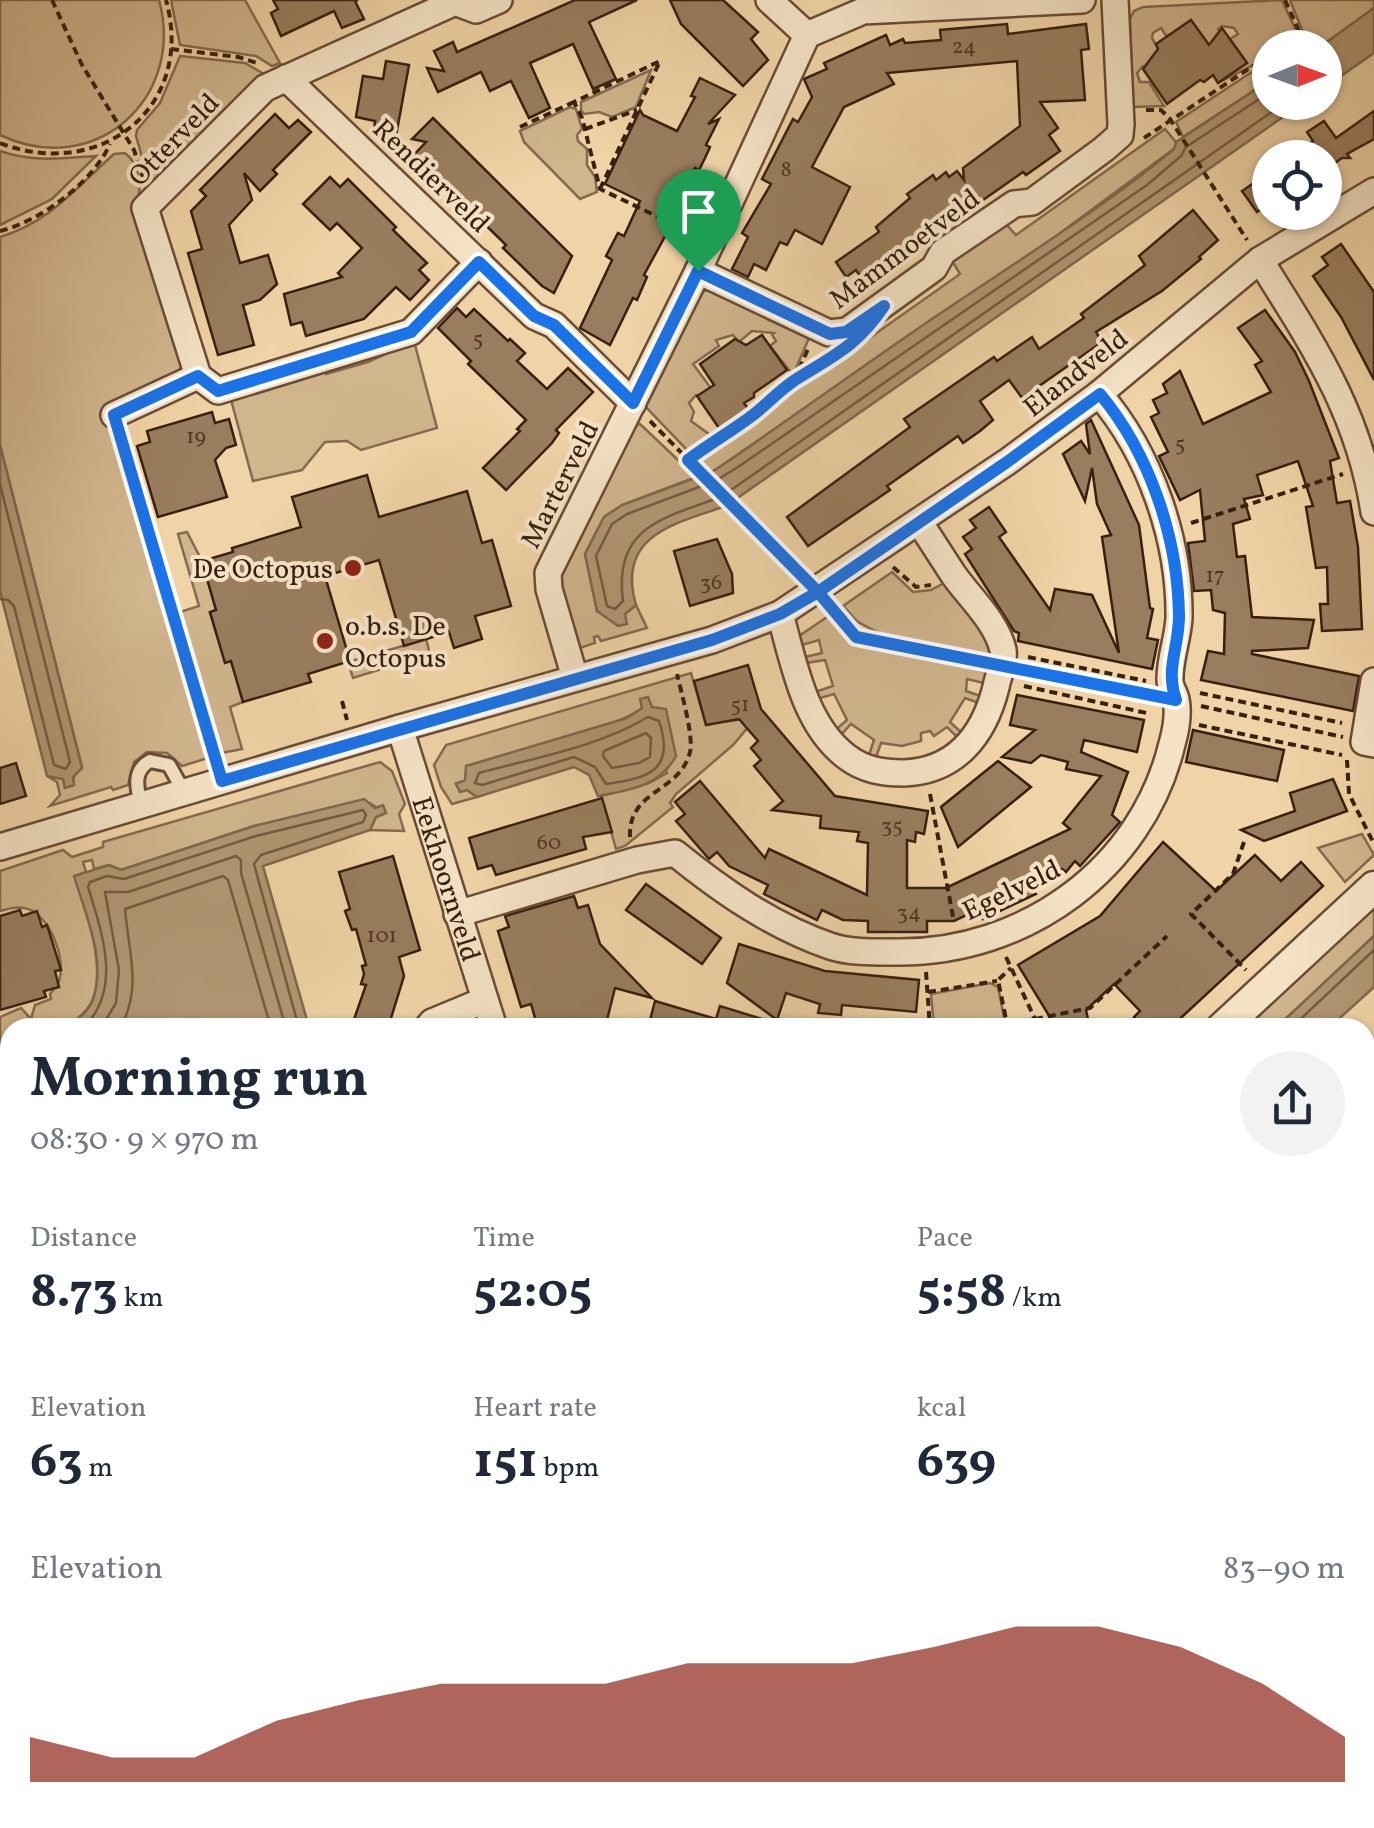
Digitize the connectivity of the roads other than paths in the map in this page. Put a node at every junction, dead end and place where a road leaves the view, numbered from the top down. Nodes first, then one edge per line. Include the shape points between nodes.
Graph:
1 (498, 0) edge
2 (769, 0) edge
3 (1082, 0) edge
4 (1116, 0) edge
5 (862, 6) edge
6 (808, 35) junction
7 (286, 78) junction
8 (1374, 191) edge
9 (1260, 260) junction
10 (479, 262) junction
11 (698, 271) junction
12 (198, 376) junction
13 (1100, 394) junction
14 (633, 403) junction
15 (114, 415) road end
16 (1371, 465) edge
17 (1374, 512) edge
18 (925, 531) junction
19 (780, 614) junction
20 (575, 678) junction
21 (1374, 681) edge
22 (400, 728) junction
23 (1366, 748) edge
24 (184, 792) junction
25 (141, 805) junction
26 (0, 847) edge
27 (1374, 886) edge
28 (458, 914) junction
29 (485, 1000) junction
30 (442, 1018) edge
31 (491, 1018) edge
32 (1232, 1018) edge

1 - 7 street via 476,10 456,2
2 - 6 street
3 - 5 street
4 - 11 street, Mammoetveld via 1120,134 1032,202 1014,204 942,252 934,268 846,332 830,334
5 - 6 street
6 - 11 street, Marterveld
7 - 10 street, Rendierveld
7 - 12 street, Otterveld via 265,88 145,208
8 - 9 street, Elandveld
9 - 13 street, Elandveld
9 - 16 street via 1346,406
10 - 12 street via 411,332 218,391
10 - 14 street, Rendierveld
11 - 14 street, Marterveld
12 - 15 street
13 - 18 street, Elandveld
13 - 28 street, Egelveld via 1117,414 1169,531 1179,620 1169,681 1177,714 1172,746 1133,836 1095,879 995,935 924,952 834,948 726,894 675,853
14 - 20 street, Marterveld via 548,574
16 - 17 street
18 - 19 street, Elandveld
18 - 19 street via 994,628 1004,653 991,706 974,740 954,758 926,772 883,772 845,756 810,709
19 - 20 street, Elandveld
20 - 22 street, Elandveld
21 - 23 street
22 - 24 street, Elandveld
22 - 28 street, Eekhoornveld
24 - 25 street, Elandveld
24 - 25 lane via 169,765 150,761 137,778
25 - 26 street, Elandveld
27 - 32 street
28 - 29 street, Eekhoornveld
29 - 30 street
29 - 31 street, Eekhoornveld

